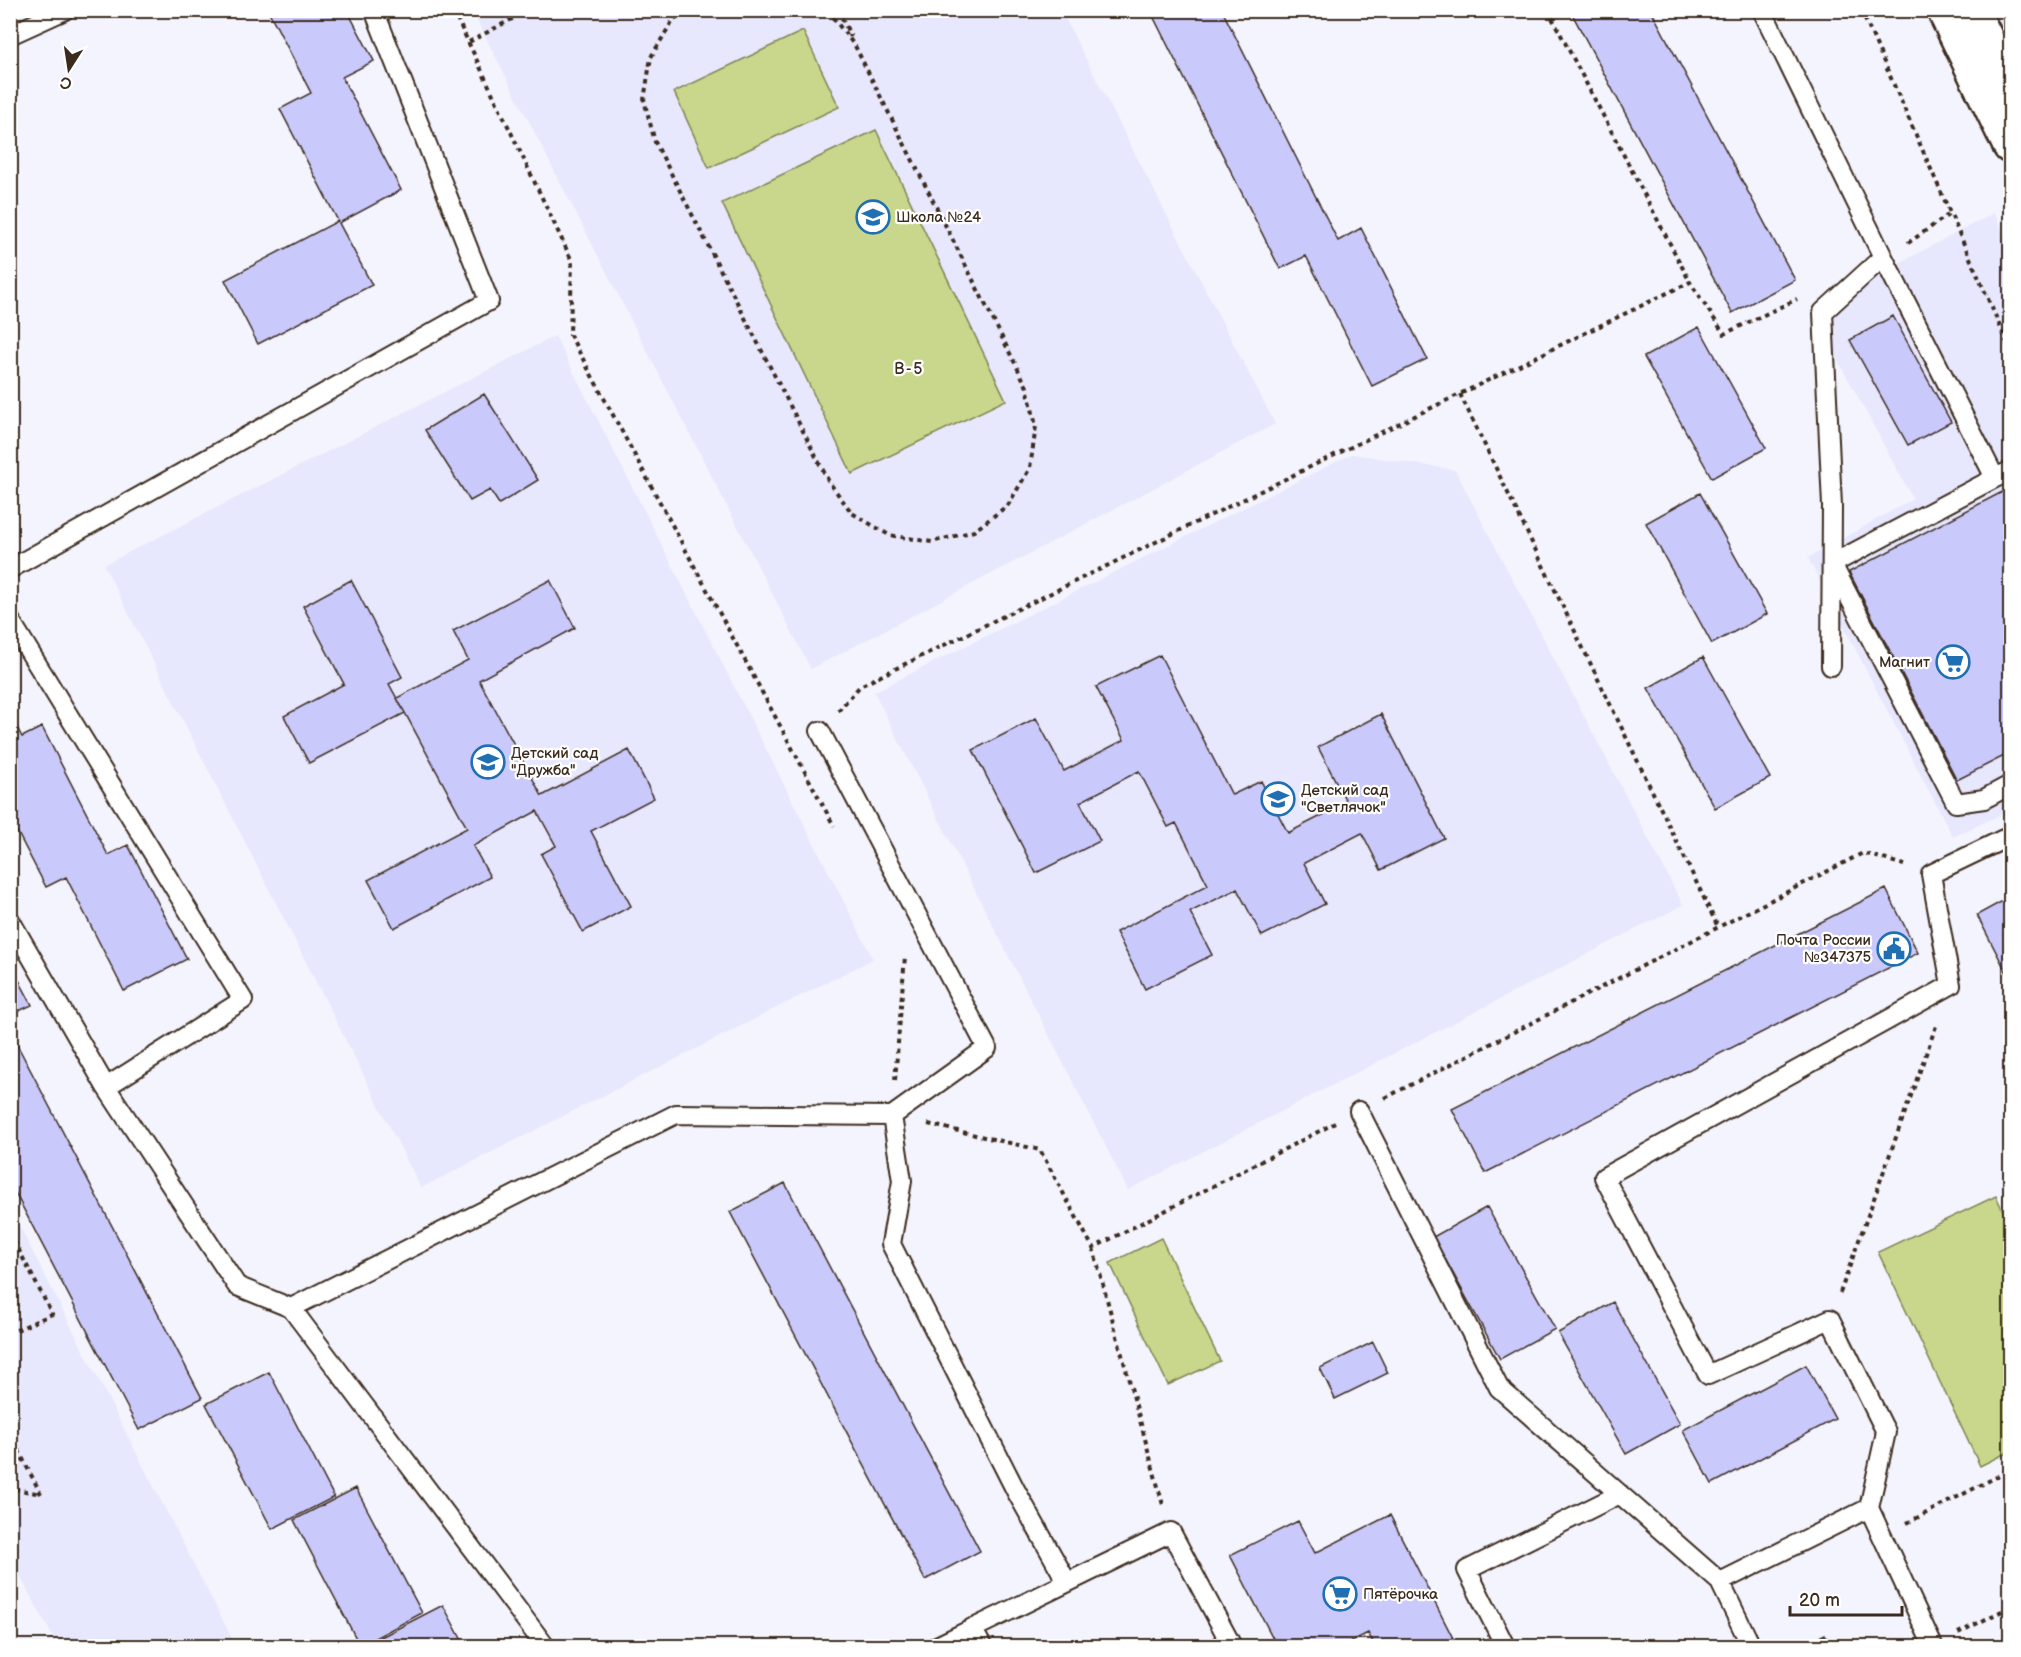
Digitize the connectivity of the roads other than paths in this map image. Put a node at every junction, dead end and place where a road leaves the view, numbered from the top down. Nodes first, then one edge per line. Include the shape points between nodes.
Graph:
1 (65, 10) edge
2 (374, 10) edge
3 (1762, 10) edge
4 (1944, 10) edge
5 (1972, 10) edge
6 (10, 35) edge
7 (2010, 87) edge
8 (2010, 146) edge
9 (1883, 257) junction
10 (2003, 475) edge
11 (1832, 564) junction
12 (10, 569) edge
13 (10, 620) edge
14 (1831, 666) dead end
15 (820, 731) road end
16 (2010, 785) edge
17 (2010, 836) edge
18 (10, 920) edge
19 (106, 1087) junction
20 (1359, 1111) road end
21 (892, 1116) junction
22 (291, 1308) junction
23 (1620, 1494) junction
24 (1869, 1508) junction
25 (1067, 1582) junction
26 (1720, 1582) junction
27 (972, 1628) junction
28 (1933, 1646) edge
29 (545, 1647) edge
30 (937, 1647) edge
31 (982, 1647) edge
32 (1232, 1647) edge
33 (1505, 1647) edge
34 (1751, 1647) edge

1 - 6 lane
2 - 12 lane via 489,301
3 - 9 lane
4 - 8 street
5 - 7 street
9 - 10 lane
9 - 11 lane via 1823,312
10 - 11 lane
11 - 14 lane
11 - 16 lane via 1956,803 1984,799
13 - 19 lane via 243,1000
15 - 21 lane via 987,1048
17 - 24 lane via 1931,874 1951,986 1604,1177 1708,1375 1830,1319 1886,1432
18 - 19 lane
19 - 22 lane via 237,1286
20 - 23 lane via 1499,1388
21 - 22 lane via 676,1114
21 - 25 lane via 902,1181 891,1244 1016,1491
22 - 29 lane
23 - 26 lane
23 - 33 lane via 1467,1570
24 - 26 lane
24 - 28 lane
25 - 27 lane
25 - 32 lane via 1171,1532
26 - 34 lane
27 - 30 lane
27 - 31 lane

